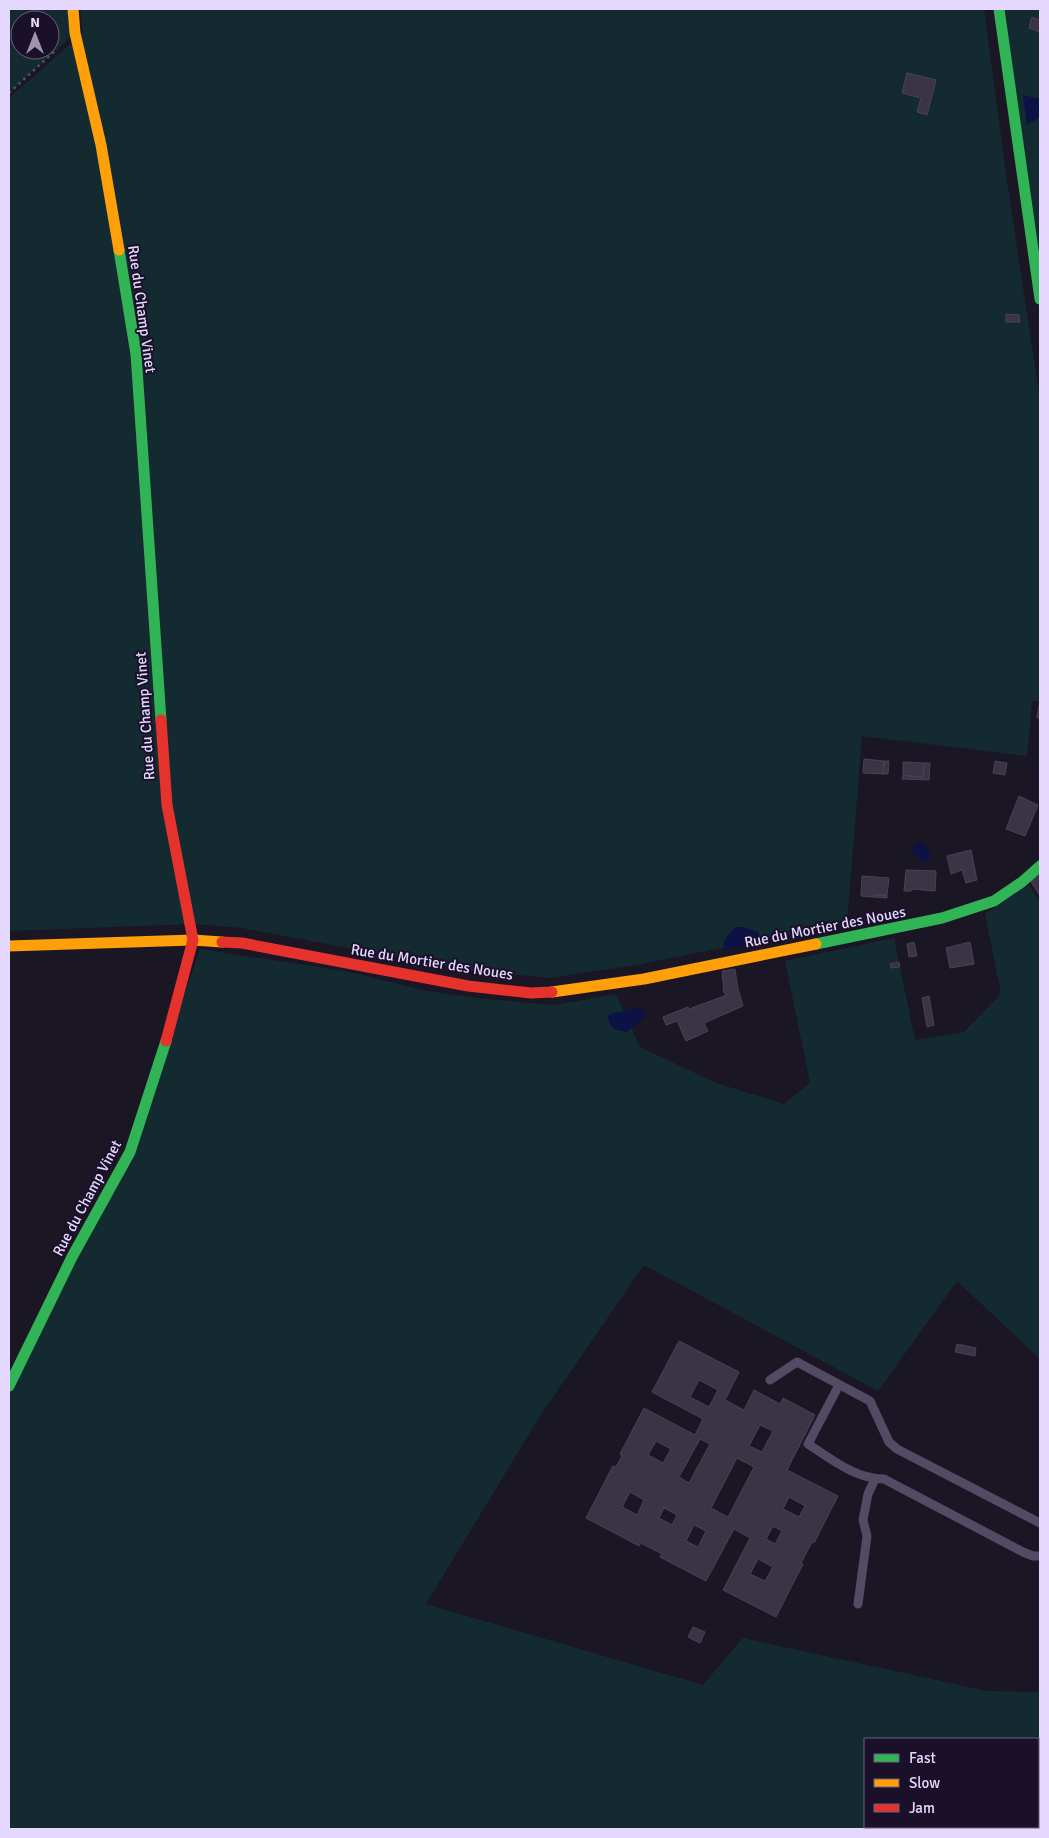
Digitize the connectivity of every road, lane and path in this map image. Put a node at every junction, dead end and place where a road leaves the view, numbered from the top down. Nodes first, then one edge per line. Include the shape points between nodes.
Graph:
1 (73, 9) edge
2 (999, 9) edge
3 (75, 33) junction
4 (9, 92) edge
5 (1040, 299) edge
6 (1040, 866) edge
7 (193, 940) junction
8 (9, 946) edge
9 (770, 1380) dead end
10 (839, 1385) junction
11 (9, 1386) edge
12 (875, 1479) junction
13 (1040, 1523) edge
14 (1040, 1556) edge
15 (858, 1604) dead end

1 - 3 street, Rue du Champ Vinet
2 - 5 street
3 - 4 path
3 - 7 street, Rue du Champ Vinet via 101,145 136,354 167,806
6 - 7 street, Rue du Mortier des Noues via 994,901 942,918 654,977 561,992 531,993 468,986 242,943
7 - 8 street, Rue du Mortier des Noues
7 - 11 street, Rue du Champ Vinet via 170,1029 130,1152 72,1257
9 - 10 lane via 797,1362
10 - 12 lane via 808,1444 863,1476
10 - 13 lane via 870,1401 889,1442 897,1449
12 - 14 lane via 884,1479 1024,1552
12 - 15 lane via 868,1494 863,1520 866,1536

